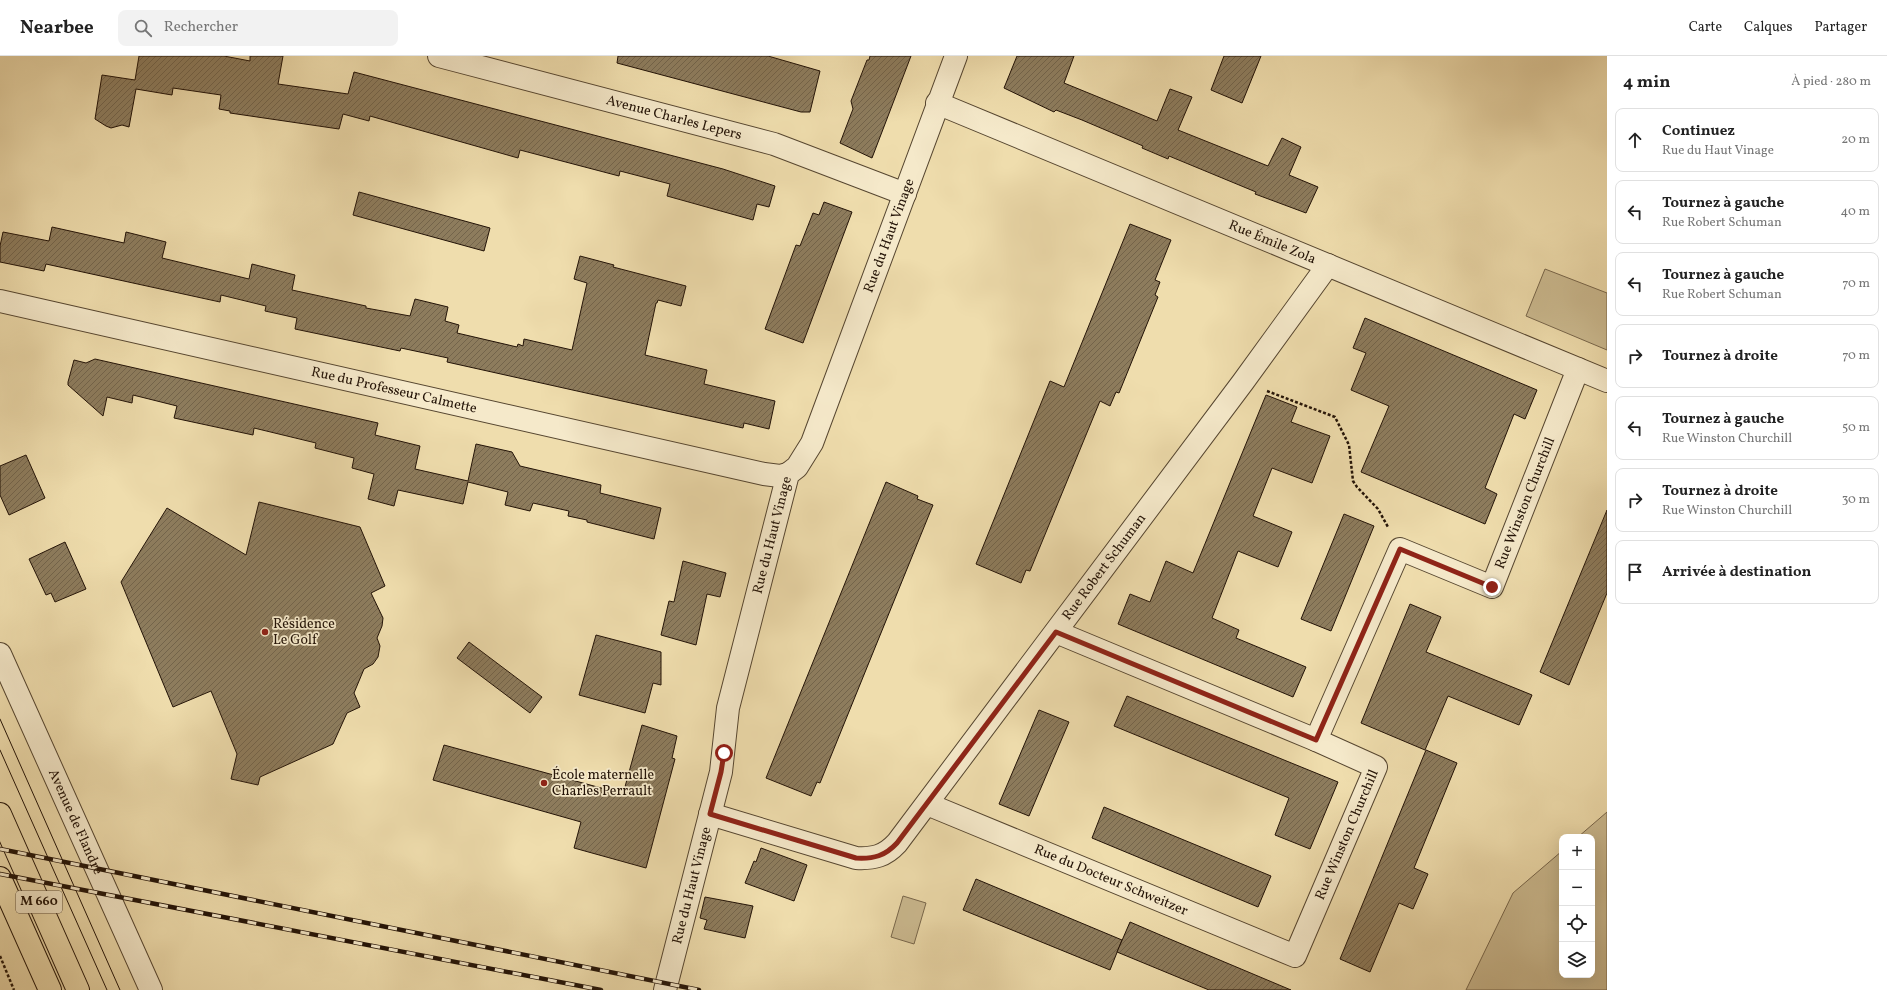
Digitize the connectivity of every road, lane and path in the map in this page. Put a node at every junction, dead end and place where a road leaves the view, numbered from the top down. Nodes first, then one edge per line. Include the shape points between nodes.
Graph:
1 (439, 56) edge
2 (956, 56) edge
3 (937, 104) junction
4 (905, 194) junction
5 (1328, 265) junction
6 (0, 301) edge
7 (1578, 369) junction
8 (1607, 381) edge
9 (1243, 382) junction
10 (788, 474) junction
11 (1400, 549) junction
12 (1056, 632) junction
13 (0, 654) edge
14 (1316, 740) junction
15 (927, 804) junction
16 (0, 814) edge
17 (710, 814) junction
18 (0, 878) edge
19 (0, 956) edge
20 (1295, 956) joint
21 (14, 990) edge
22 (50, 990) edge
23 (78, 990) edge
24 (152, 990) edge
25 (665, 990) edge

1 - 4 street, Avenue Charles Lepers via 774,144
2 - 3 street, Rue du Haut Vinage
3 - 4 street, Rue du Haut Vinage
3 - 5 street, Rue Émile Zola
4 - 10 street, Rue du Haut Vinage via 812,443 797,467
5 - 7 street, Rue Émile Zola
5 - 9 street, Rue Robert Schuman
6 - 10 street, Rue du Professeur Calmette via 764,474
7 - 8 street, Rue Émile Zola
7 - 11 street, Rue Winston Churchill via 1492,587
9 - 11 path via 1336,417 1349,445 1353,481 1378,509
9 - 12 street, Rue Robert Schuman
10 - 17 street, Rue du Haut Vinage via 728,708 721,772
11 - 14 street
12 - 14 street
12 - 15 street, Rue Robert Schuman
13 - 24 street, Avenue de Flandre
14 - 20 street, Rue Winston Churchill via 1376,767
15 - 17 street, Rue Robert Schuman via 889,852 868,859 856,858
15 - 20 street, Rue du Docteur Schweitzer
16 - 23 main road, M 660
17 - 25 street, Rue du Haut Vinage
18 - 22 main road, M 660
19 - 21 path

